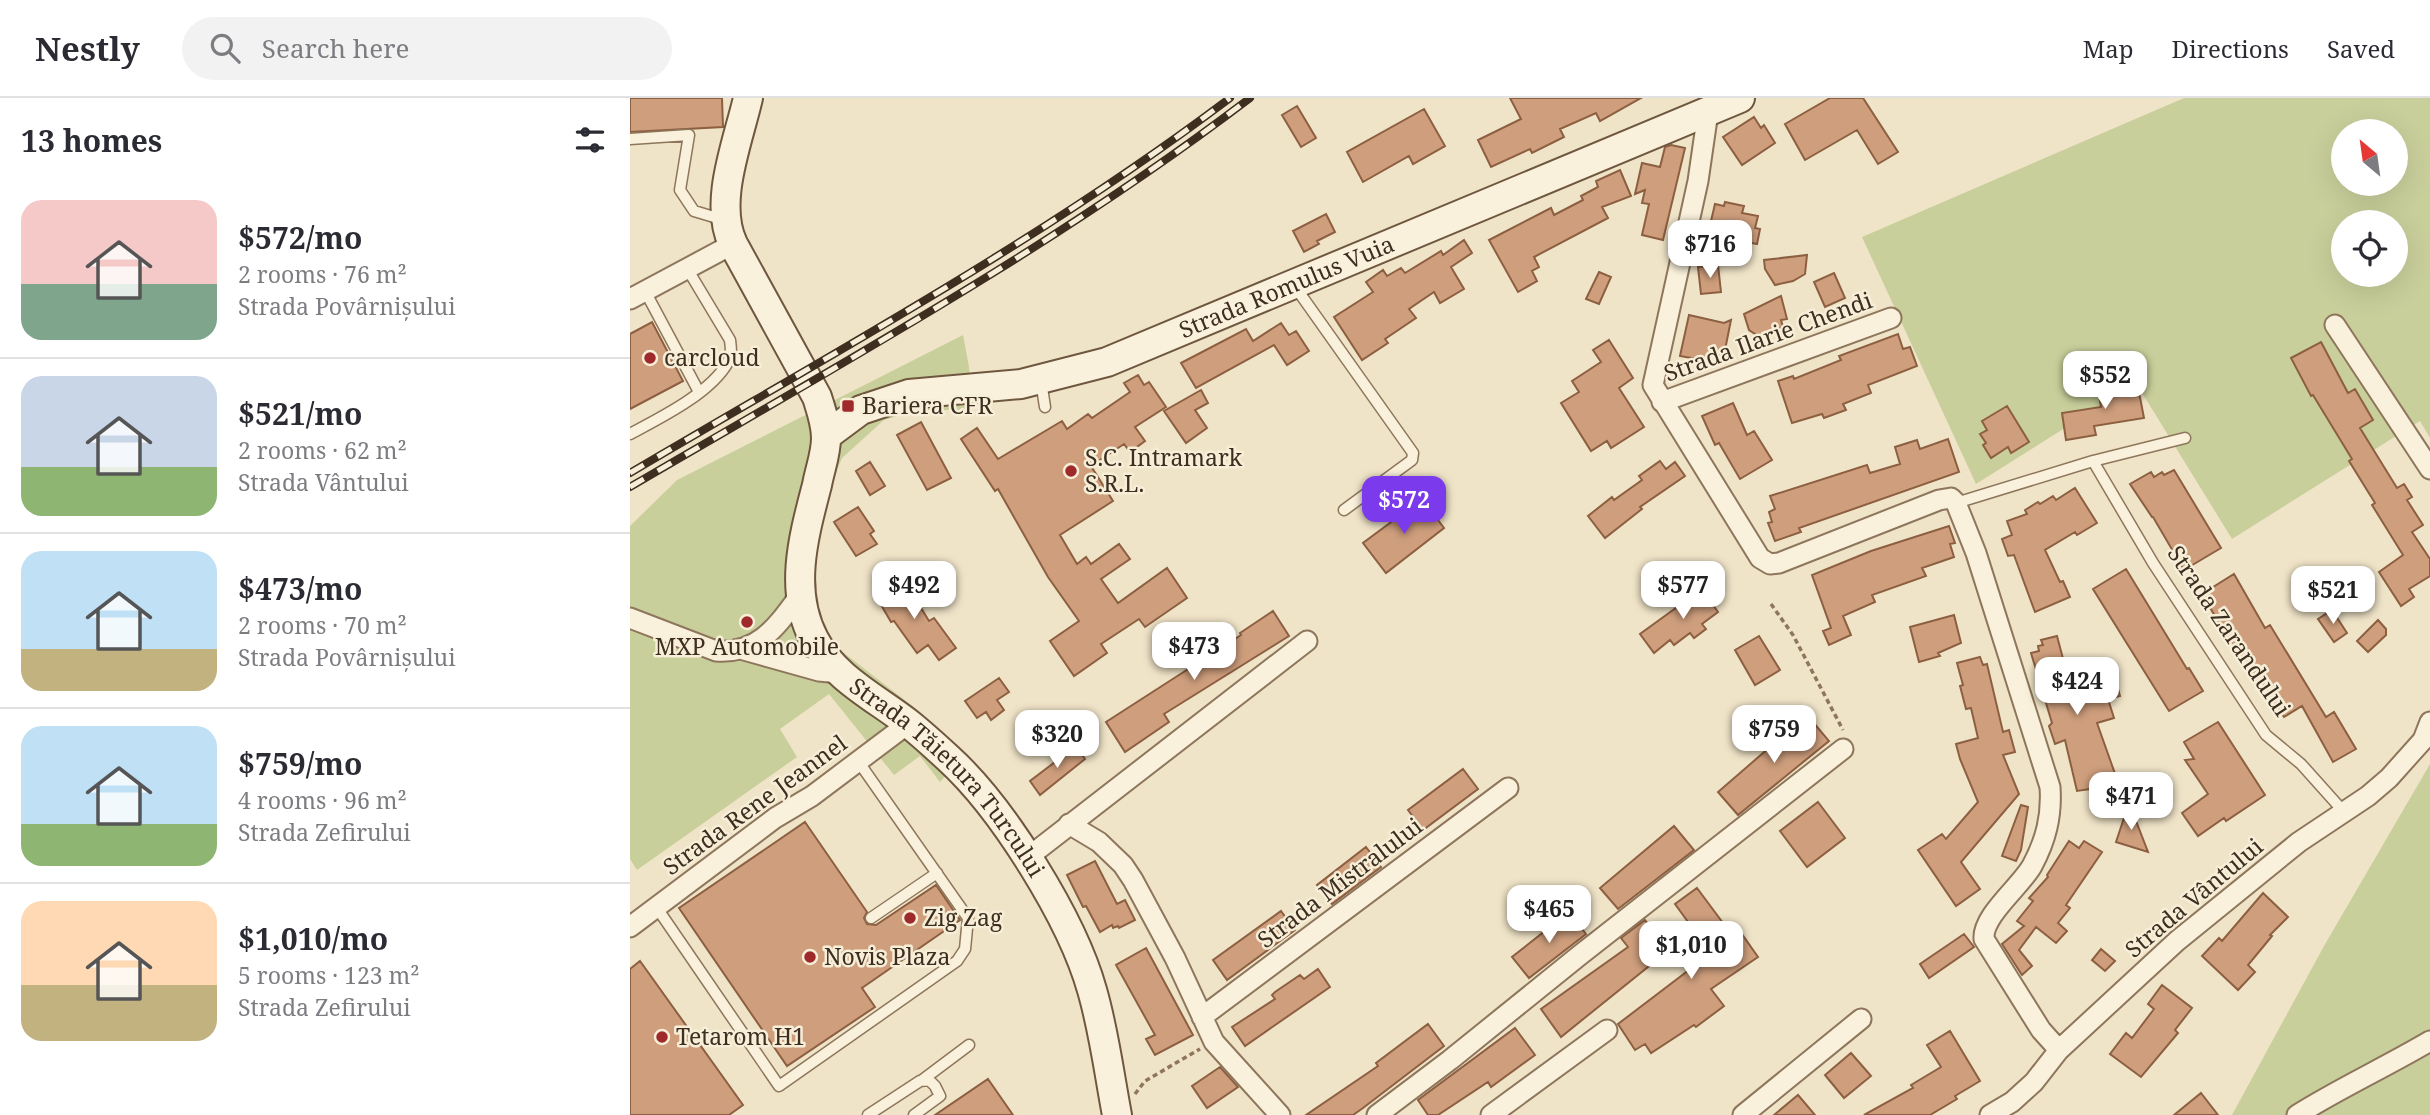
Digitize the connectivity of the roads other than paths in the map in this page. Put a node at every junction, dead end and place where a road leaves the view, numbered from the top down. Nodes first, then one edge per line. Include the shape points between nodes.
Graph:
1 (748, 98) edge
2 (1741, 98) edge
3 (1708, 112) junction
4 (630, 139) edge
5 (729, 232) junction
6 (688, 270) junction
7 (1294, 284) junction
8 (638, 295) edge
9 (1891, 318) dead end
10 (2335, 325) dead end
11 (699, 391) junction
12 (1662, 402) junction
13 (630, 434) edge
14 (826, 436) junction
15 (2185, 438) dead end
16 (2093, 461) junction
17 (2430, 468) edge
18 (1954, 501) junction
19 (1344, 510) dead end
20 (800, 596) junction
21 (630, 618) edge
22 (1307, 641) dead end
23 (744, 650) junction
24 (840, 673) junction
25 (2430, 722) edge
26 (909, 723) junction
27 (1843, 749) road end
28 (858, 761) junction
29 (1508, 788) dead end
30 (2344, 813) junction
31 (1069, 824) junction
32 (1027, 858) junction
33 (937, 873) junction
34 (657, 908) junction
35 (871, 918) dead end
36 (630, 927) edge
37 (1202, 1017) junction
38 (1861, 1019) dead end
39 (1606, 1030) dead end
40 (2430, 1041) edge
41 (969, 1045) dead end
42 (2059, 1050) junction
43 (920, 1081) junction
44 (1125, 1107) edge
45 (868, 1115) edge
46 (914, 1115) edge
47 (1280, 1115) edge
48 (1377, 1115) edge
49 (1491, 1115) edge
50 (1743, 1115) edge
51 (1990, 1115) edge
52 (2297, 1115) edge

1 - 5 main road via 724,206
2 - 3 main road, Strada Romulus Vuia
3 - 7 main road, Strada Romulus Vuia
3 - 12 street via 1698,181 1653,377
4 - 5 lane via 689,135 680,190 694,211
5 - 6 street
5 - 14 main road, Strada Tăietura Turcului via 817,397
6 - 8 street
6 - 11 lane via 730,340 727,364
7 - 14 main road, Strada Romulus Vuia via 1043,394 993,387 909,394 861,410
7 - 19 lane via 1413,453 1412,460
8 - 11 lane
9 - 12 street, Strada Ilarie Chendi
10 - 17 street
11 - 13 lane
12 - 18 street via 1760,558 1770,564 1939,500
14 - 20 main road, Strada Tăietura Turcului via 799,561
15 - 16 lane
16 - 18 lane
16 - 30 lane, Strada Zarandului via 2153,563 2266,734 2301,764
18 - 42 street via 1976,552 2050,787 2052,811 2032,867 1987,922 1984,939 2041,1030
20 - 23 street via 773,631
20 - 24 main road, Strada Tăietura Turcului via 815,642
21 - 23 street via 716,651
22 - 31 street
23 - 24 street
24 - 26 main road, Strada Tăietura Turcului
25 - 30 street, Strada Vântului via 2407,761
26 - 28 street, Strada Rene Jeannel
26 - 32 main road, Strada Tăietura Turcului via 964,774
27 - 48 street
28 - 33 lane
28 - 34 street, Strada Rene Jeannel
29 - 37 street, Strada Mistralului
30 - 42 street, Strada Vântului via 2299,842 2177,941
31 - 32 street
31 - 37 street via 1100,842 1123,865
32 - 44 main road, Strada Tăietura Turcului via 1069,933 1092,989
33 - 34 lane via 968,918 965,949 957,961 779,1086
33 - 35 lane
34 - 36 street, Strada Rene Jeannel
37 - 47 street via 1214,1042
38 - 50 street
39 - 49 street
40 - 52 street
41 - 43 lane
42 - 51 street, Strada Vântului via 2034,1082
43 - 45 lane
43 - 46 lane via 929,1080 940,1096

